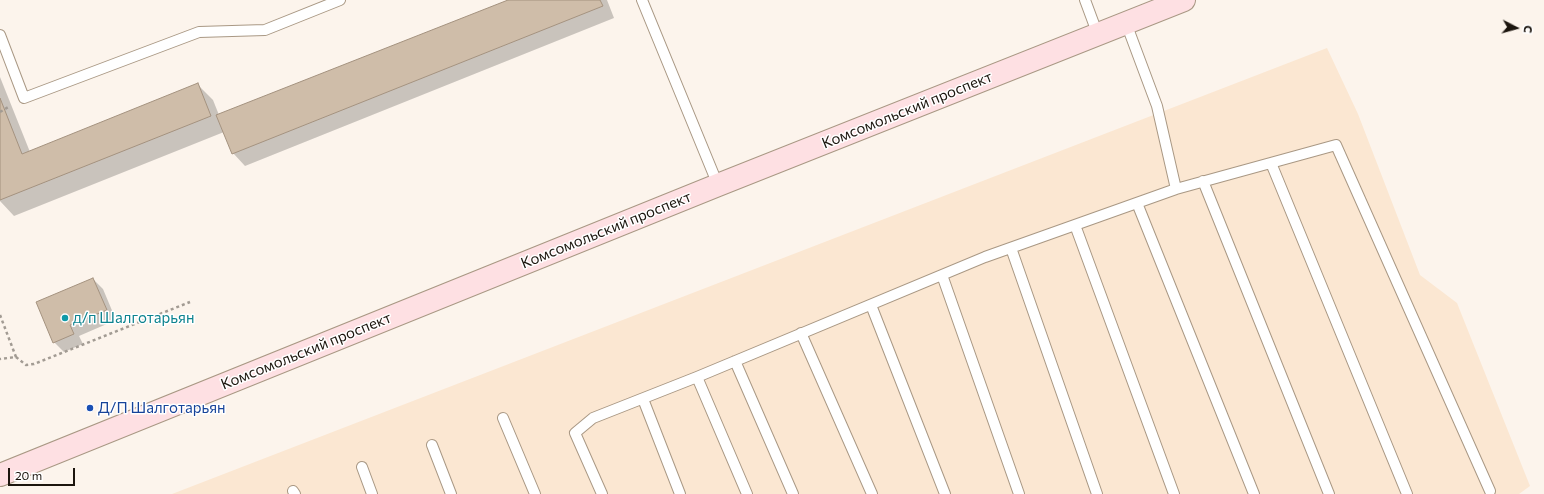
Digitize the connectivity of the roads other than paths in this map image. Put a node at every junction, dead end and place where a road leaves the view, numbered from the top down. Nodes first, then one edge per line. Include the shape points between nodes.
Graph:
1 (340, 0) edge
2 (642, 0) edge
3 (1084, 0) edge
4 (1184, 0) edge
5 (1126, 23) junction
6 (0, 35) edge
7 (1098, 35) junction
8 (1271, 163) junction
9 (1204, 181) junction
10 (718, 185) junction
11 (1176, 189) junction
12 (1137, 203) junction
13 (1074, 225) junction
14 (1011, 248) junction
15 (942, 275) junction
16 (871, 305) junction
17 (801, 333) junction
18 (735, 361) junction
19 (697, 377) junction
20 (643, 398) junction
21 (503, 418) dead end
22 (432, 445) dead end
23 (29, 462) junction
24 (362, 467) dead end
25 (0, 475) edge
26 (0, 486) edge
27 (1490, 491) dead end
28 (372, 494) edge
29 (451, 494) edge
30 (535, 494) edge
31 (602, 494) edge
32 (680, 494) edge
33 (747, 494) edge
34 (793, 494) edge
35 (872, 494) edge
36 (945, 494) edge
37 (1019, 494) edge
38 (1097, 494) edge
39 (1174, 494) edge
40 (1254, 494) edge
41 (1329, 494) edge
42 (1407, 494) edge

1 - 6 lane via 265,30 199,32 24,98
2 - 10 lane
3 - 7 lane
4 - 5 street, Комсомольский проспект
5 - 7 street, Комсомольский проспект
5 - 11 lane via 1157,106
7 - 10 street, Комсомольский проспект
8 - 9 lane
8 - 27 lane via 1336,145
8 - 42 lane
9 - 11 lane
9 - 41 lane
10 - 23 street, Комсомольский проспект
11 - 12 lane
12 - 13 lane
12 - 40 lane
13 - 14 lane
13 - 39 lane
14 - 15 lane
14 - 38 lane
15 - 16 lane
15 - 37 lane
16 - 17 lane
16 - 36 lane
17 - 18 lane
17 - 35 lane
18 - 19 lane
18 - 34 lane
19 - 20 lane
19 - 33 lane
20 - 31 lane via 593,418 575,433
20 - 32 lane
21 - 30 lane
22 - 29 lane
23 - 25 street, Комсомольский проспект
23 - 26 street, Комсомольский проспект
24 - 28 lane

